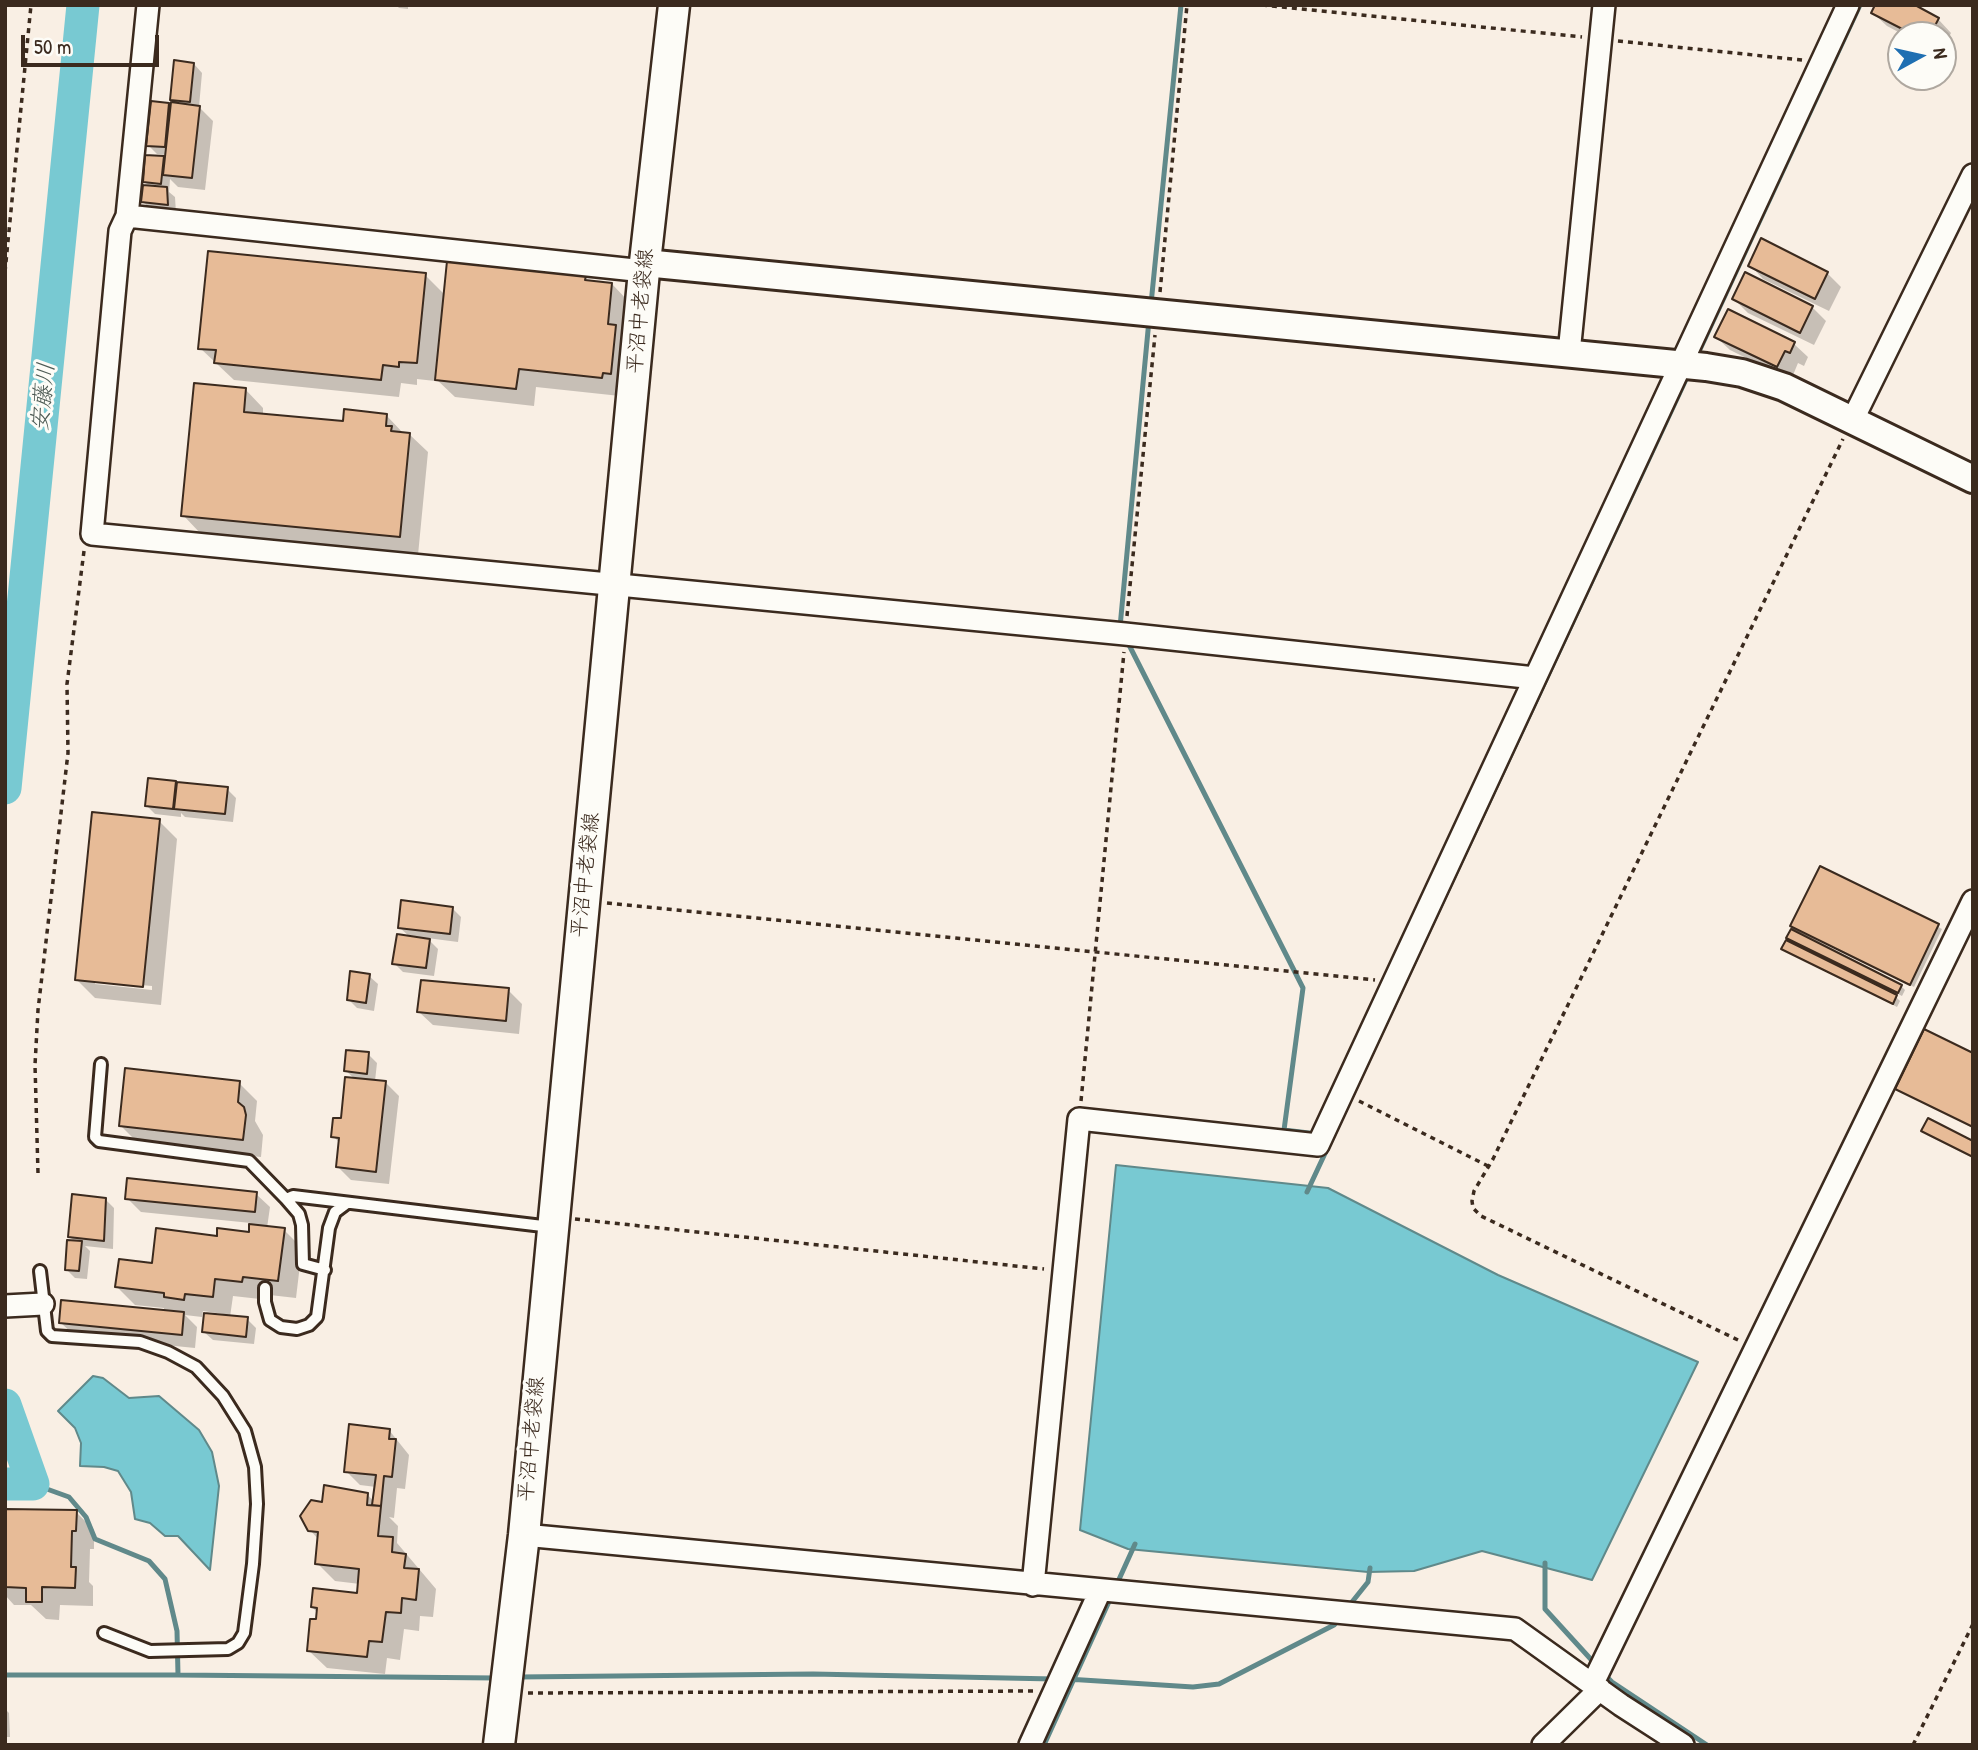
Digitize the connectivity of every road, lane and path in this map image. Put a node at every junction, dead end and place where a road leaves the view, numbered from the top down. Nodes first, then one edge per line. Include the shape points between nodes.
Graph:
1 (31, 5) edge
2 (148, 5) edge
3 (674, 5) edge
4 (1262, 5) edge
5 (1604, 5) edge
6 (1848, 5) edge
7 (1601, 39) junction
8 (1821, 62) junction
9 (1973, 174) edge
10 (127, 216) junction
11 (644, 267) junction
12 (5, 272) edge
13 (1569, 354) junction
14 (1679, 364) junction
15 (1852, 421) junction
16 (1973, 479) edge
17 (92, 534) junction
18 (616, 584) junction
19 (1125, 634) junction
20 (1535, 678) junction
21 (584, 900) junction
22 (1973, 901) edge
23 (1094, 952) junction
24 (1394, 982) junction
25 (101, 1064) dead end
26 (1342, 1093) junction
27 (1079, 1119) junction
28 (1488, 1166) junction
29 (38, 1173) dead end
30 (286, 1199) junction
31 (347, 1203) junction
32 (551, 1222) junction
33 (325, 1269) junction
34 (40, 1271) dead end
35 (1064, 1271) junction
36 (265, 1288) dead end
37 (43, 1304) junction
38 (5, 1306) edge
39 (1756, 1348) junction
40 (524, 1535) junction
41 (1033, 1585) junction
42 (1100, 1591) junction
43 (1973, 1624) edge
44 (104, 1633) dead end
45 (1597, 1686) junction
46 (1054, 1691) junction
47 (505, 1693) junction
48 (1658, 1737) edge
49 (499, 1745) edge
50 (1030, 1745) edge
51 (1543, 1745) edge
52 (1683, 1745) edge
53 (1913, 1745) edge

1 - 12 path
2 - 10 street
3 - 11 main road, 平沼中老袋線
4 - 7 path
5 - 7 street
6 - 8 street
7 - 8 path
7 - 13 street
8 - 14 street
9 - 15 street
10 - 11 street
10 - 17 street via 120,231
11 - 13 street
11 - 18 main road, 平沼中老袋線
13 - 14 street
14 - 15 street via 1742,373
14 - 20 street
15 - 16 street
15 - 28 path
17 - 18 street
17 - 29 path via 85,548 67,684 68,753 38,1010
18 - 19 street
18 - 21 main road, 平沼中老袋線
19 - 20 street
19 - 23 path
20 - 24 street
21 - 23 path
21 - 32 main road, 平沼中老袋線
22 - 39 street
23 - 24 path
23 - 27 path
24 - 26 street
25 - 30 lane via 95,1137 99,1141 249,1161
26 - 27 street via 1318,1145
26 - 28 path
27 - 35 street
28 - 39 path via 1472,1201 1481,1216
30 - 31 lane
30 - 33 lane via 302,1225 303,1264
31 - 32 lane
31 - 33 lane via 335,1212 329,1228
32 - 35 path
32 - 40 main road, 平沼中老袋線
33 - 36 lane via 317,1317 297,1329 270,1320
34 - 37 lane
35 - 41 street
37 - 38 street
37 - 44 lane via 52,1336 141,1342 196,1367 223,1396 245,1431 255,1467 253,1564 244,1633 238,1643 228,1649 150,1651
39 - 45 street
40 - 41 street
40 - 47 main road, 平沼中老袋線
41 - 42 street
42 - 45 street via 1516,1629
42 - 46 street
43 - 53 path
45 - 48 street
45 - 51 street
46 - 47 path
46 - 50 street
47 - 49 main road, 平沼中老袋線
48 - 52 street

